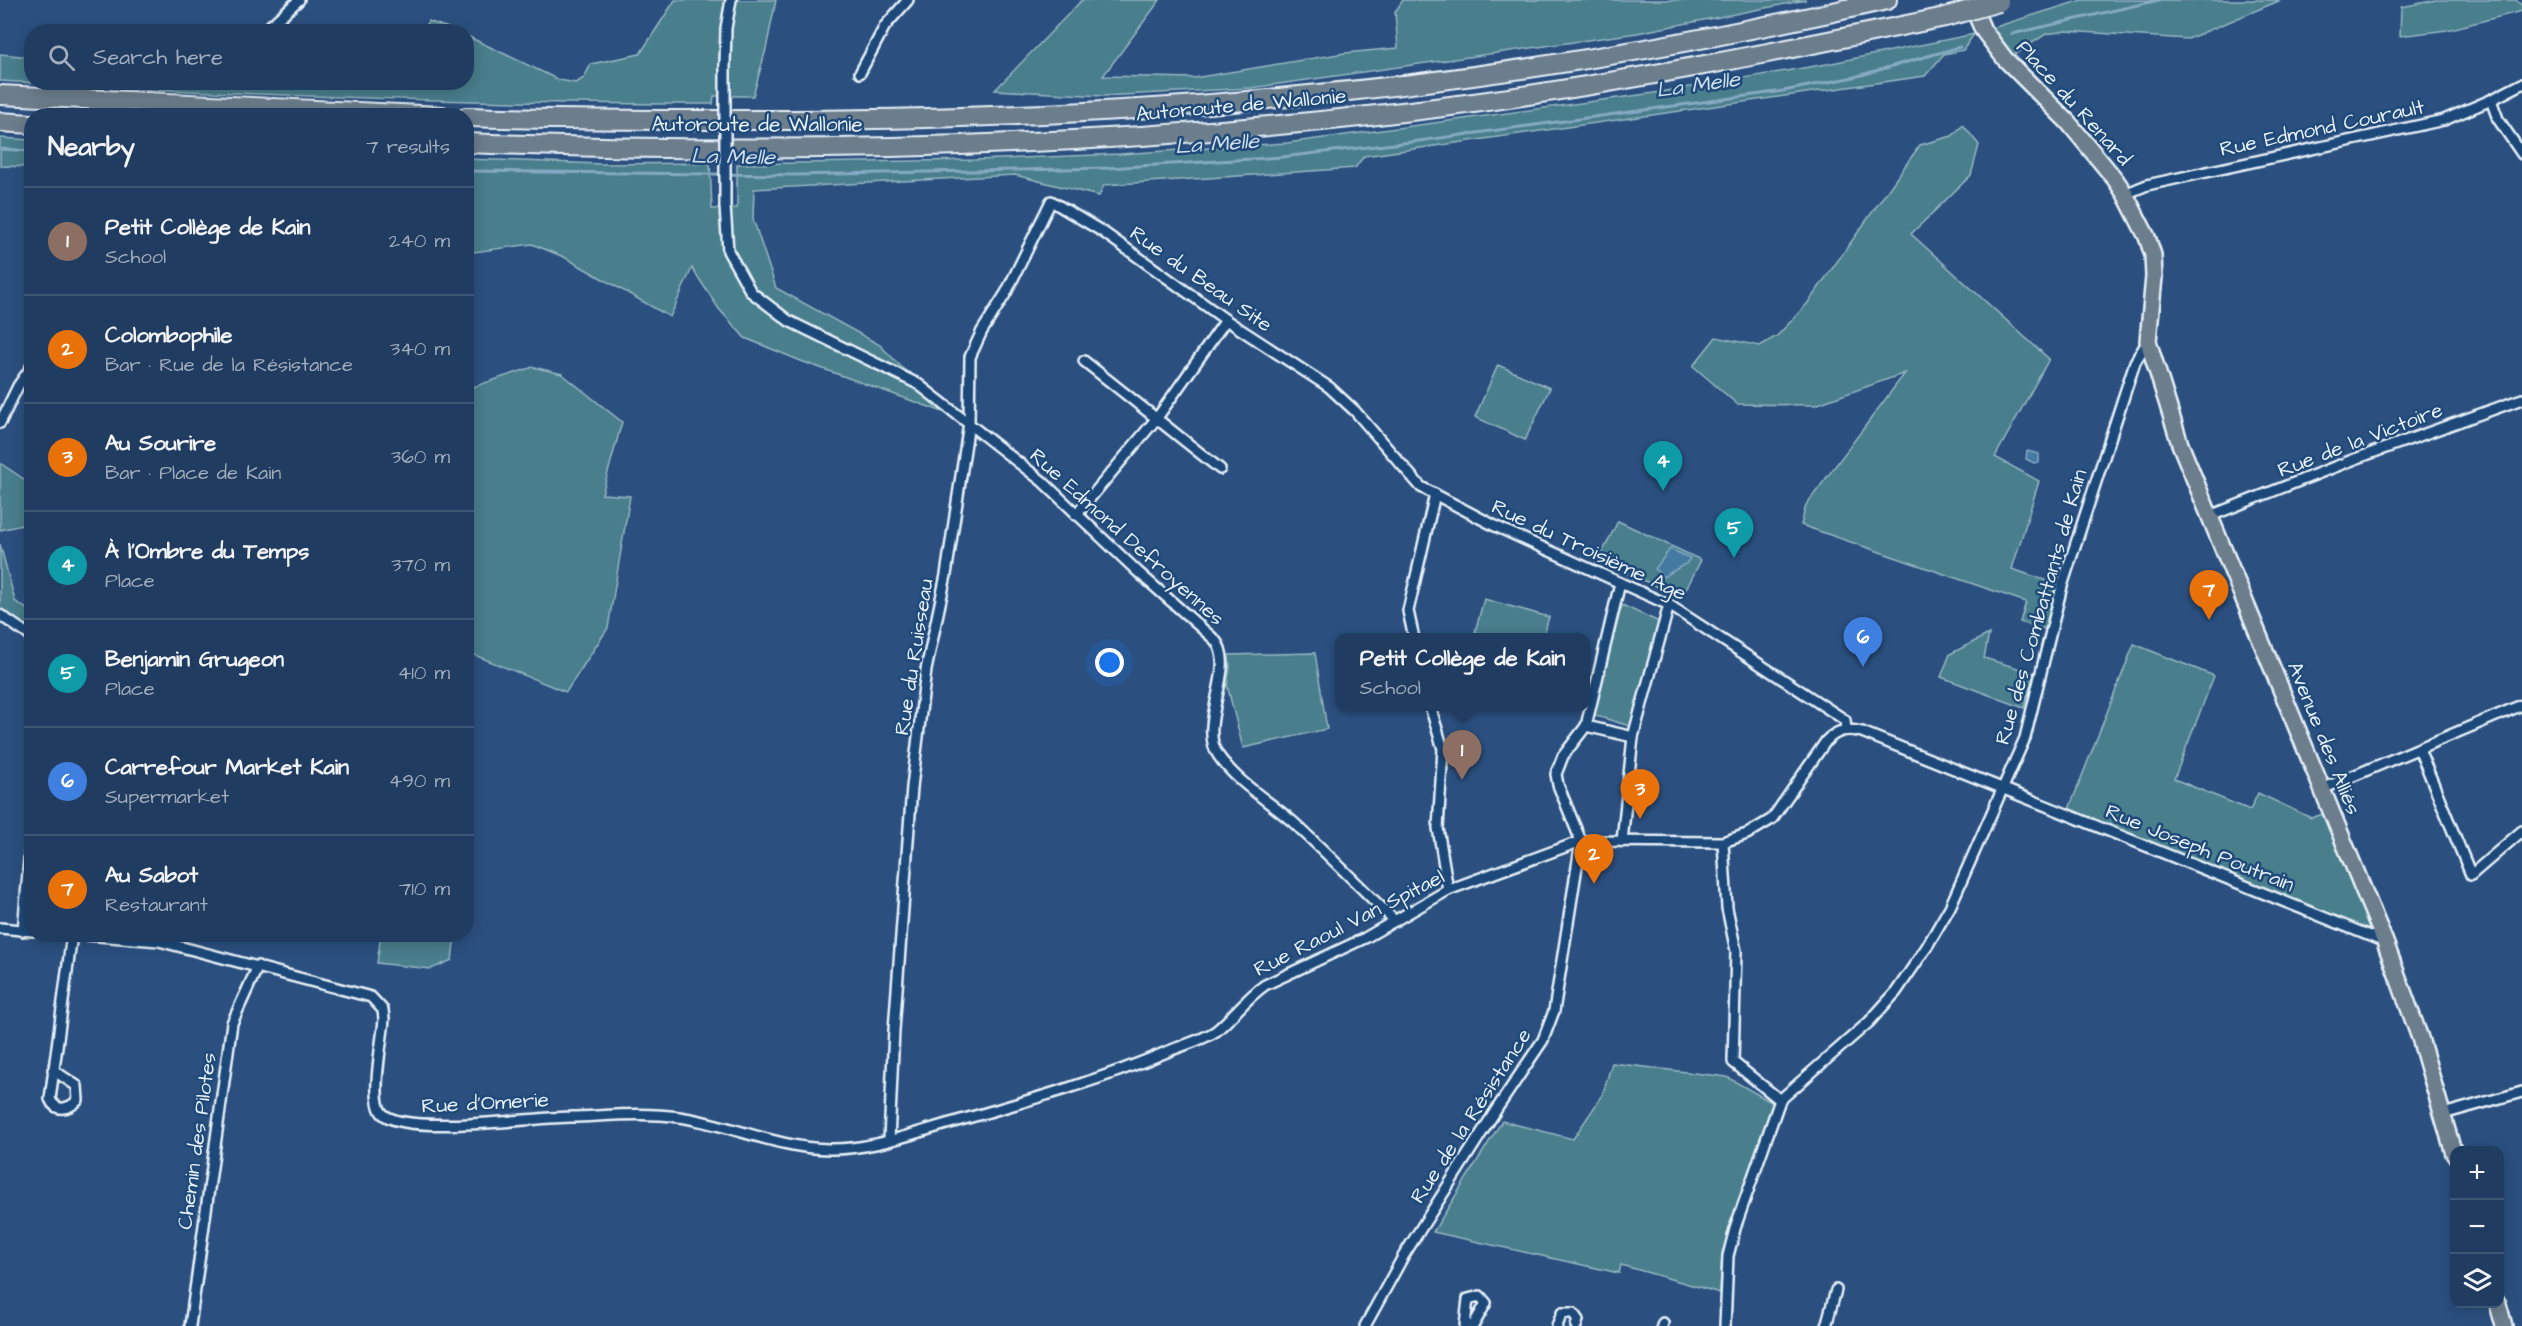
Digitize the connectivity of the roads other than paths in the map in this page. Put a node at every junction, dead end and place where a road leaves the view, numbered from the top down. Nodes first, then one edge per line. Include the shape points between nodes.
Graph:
1 (299, 0) edge
2 (731, 0) edge
3 (908, 0) edge
4 (1887, 0) edge
5 (1970, 0) edge
6 (2004, 1) edge
7 (272, 24) edge
8 (860, 73) dead end
9 (2522, 84) edge
10 (0, 95) edge
11 (2491, 100) junction
12 (274, 108) edge
13 (474, 117) edge
14 (0, 123) edge
15 (24, 124) edge
16 (474, 143) edge
17 (2522, 154) edge
18 (2125, 194) junction
19 (1052, 201) joint
20 (1226, 320) junction
21 (2148, 341) junction
22 (1084, 361) dead end
23 (24, 377) edge
24 (1329, 387) joint
25 (2522, 399) edge
26 (1157, 418) junction
27 (0, 423) edge
28 (969, 423) junction
29 (1220, 468) dead end
30 (1435, 494) junction
31 (1076, 515) junction
32 (2210, 516) junction
33 (1620, 583) junction
34 (1669, 605) junction
35 (0, 615) edge
36 (24, 632) edge
37 (1412, 633) edge
38 (1590, 705) edge
39 (2522, 705) edge
40 (1432, 711) edge
41 (1588, 711) edge
42 (1584, 729) junction
43 (1846, 730) junction
44 (1633, 737) junction
45 (2418, 749) junction
46 (2001, 789) junction
47 (2322, 789) junction
48 (2522, 831) edge
49 (1581, 841) junction
50 (1622, 841) junction
51 (1723, 842) junction
52 (1448, 890) junction
53 (1395, 921) junction
54 (0, 928) edge
55 (24, 931) edge
56 (72, 942) edge
57 (174, 942) edge
58 (2385, 942) junction
59 (258, 966) junction
60 (53, 1070) dead end
61 (2522, 1092) edge
62 (1780, 1100) junction
63 (2443, 1114) junction
64 (889, 1140) junction
65 (874, 1144) joint
66 (2452, 1146) edge
67 (1836, 1290) dead end
68 (2499, 1308) edge
69 (190, 1326) edge
70 (1365, 1326) edge
71 (1465, 1326) edge
72 (1473, 1326) edge
73 (1557, 1326) edge
74 (1576, 1326) edge
75 (1725, 1326) edge
76 (1826, 1326) edge
77 (2504, 1326) edge

1 - 7 street
2 - 28 street, Rue Edmond Defroyennes, bridge via 725,65 728,251 751,292 789,321 918,384
3 - 8 street via 885,26
4 - 13 highway, Autoroute de Wallonie via 1654,48 1476,76 1300,96 990,117
5 - 18 main road, Place du Renard via 1983,30 2005,59 2068,122
6 - 16 highway, Autoroute de Wallonie, bridge via 1945,17 1646,76 1482,102 1290,124 1124,138 846,147
9 - 11 street, Rue Edmond Courault
10 - 12 highway
11 - 17 street via 2498,119
11 - 18 street, Rue Edmond Courault via 2444,120 2147,185
14 - 15 highway
18 - 21 main road, Place du Renard via 2153,255
19 - 20 street, Rue du Beau Site via 1103,232
19 - 28 street, Rue du Ruisseau via 970,357
20 - 24 street, Rue du Beau Site
20 - 26 street
21 - 32 main road, Avenue des Alliés via 2180,444
21 - 46 street, Rue des Combattants de Kain via 2135,362 2062,586 2025,738
22 - 26 street
23 - 27 street
24 - 30 street, Rue du Troisième Age via 1355,411 1406,472
25 - 32 street, Rue de la Victoire
26 - 29 street
26 - 31 street
28 - 31 street, Rue Edmond Defroyennes via 1042,481
28 - 64 street, Rue du Ruisseau via 946,575 926,670 912,787
30 - 33 street, Rue du Troisième Age
30 - 37 street via 1408,611
31 - 53 street, Rue Edmond Defroyennes via 1218,644 1222,669 1210,735 1217,754
32 - 47 main road, Avenue des Alliés
33 - 34 street, Rue du Troisième Age
33 - 38 street
34 - 43 street, Rue du Troisième Age via 1845,720
34 - 44 street
35 - 36 street
39 - 45 street
40 - 52 street via 1443,749 1438,828
41 - 42 street
42 - 44 street
42 - 49 street via 1563,756 1556,774
43 - 46 street, Rue Joseph Poutrain via 1862,732
43 - 51 street via 1826,741 1772,819
44 - 50 street
45 - 47 street
45 - 48 street via 2471,875
46 - 58 street, Rue Joseph Poutrain
46 - 62 street, Rue des Combattants de Kain via 1950,907 1896,992 1869,1022
47 - 58 main road, Avenue des Alliés
49 - 50 street, Rue Raoul Van Spitael
49 - 52 street, Rue Raoul Van Spitael
49 - 70 street, Rue de la Résistance via 1554,1011 1543,1040 1404,1255
50 - 51 street, Rue Raoul Van Spitael
51 - 62 street via 1727,908 1736,951 1733,1062
52 - 53 street, Rue Raoul Van Spitael
53 - 64 street, Rue Raoul Van Spitael via 1339,952 1264,985 1215,1032 1060,1092
54 - 55 street
56 - 60 street, Rue d'Omerie
57 - 59 street, Rue d'Omerie
58 - 63 main road, Avenue des Alliés
59 - 65 street, Rue d'Omerie via 378,1002 384,1018 377,1100 382,1114 396,1121 421,1125 655,1115 702,1122 803,1147
59 - 69 street, Chemin des Pilotes via 232,1023
61 - 63 street
62 - 75 street via 1728,1256
63 - 66 main road, Avenue des Alliés
64 - 65 street, Rue Raoul Van Spitael
67 - 76 street
68 - 77 main road
71 - 72 street via 1468,1299 1480,1296 1486,1303
73 - 74 street via 1562,1312 1568,1312 1578,1320

